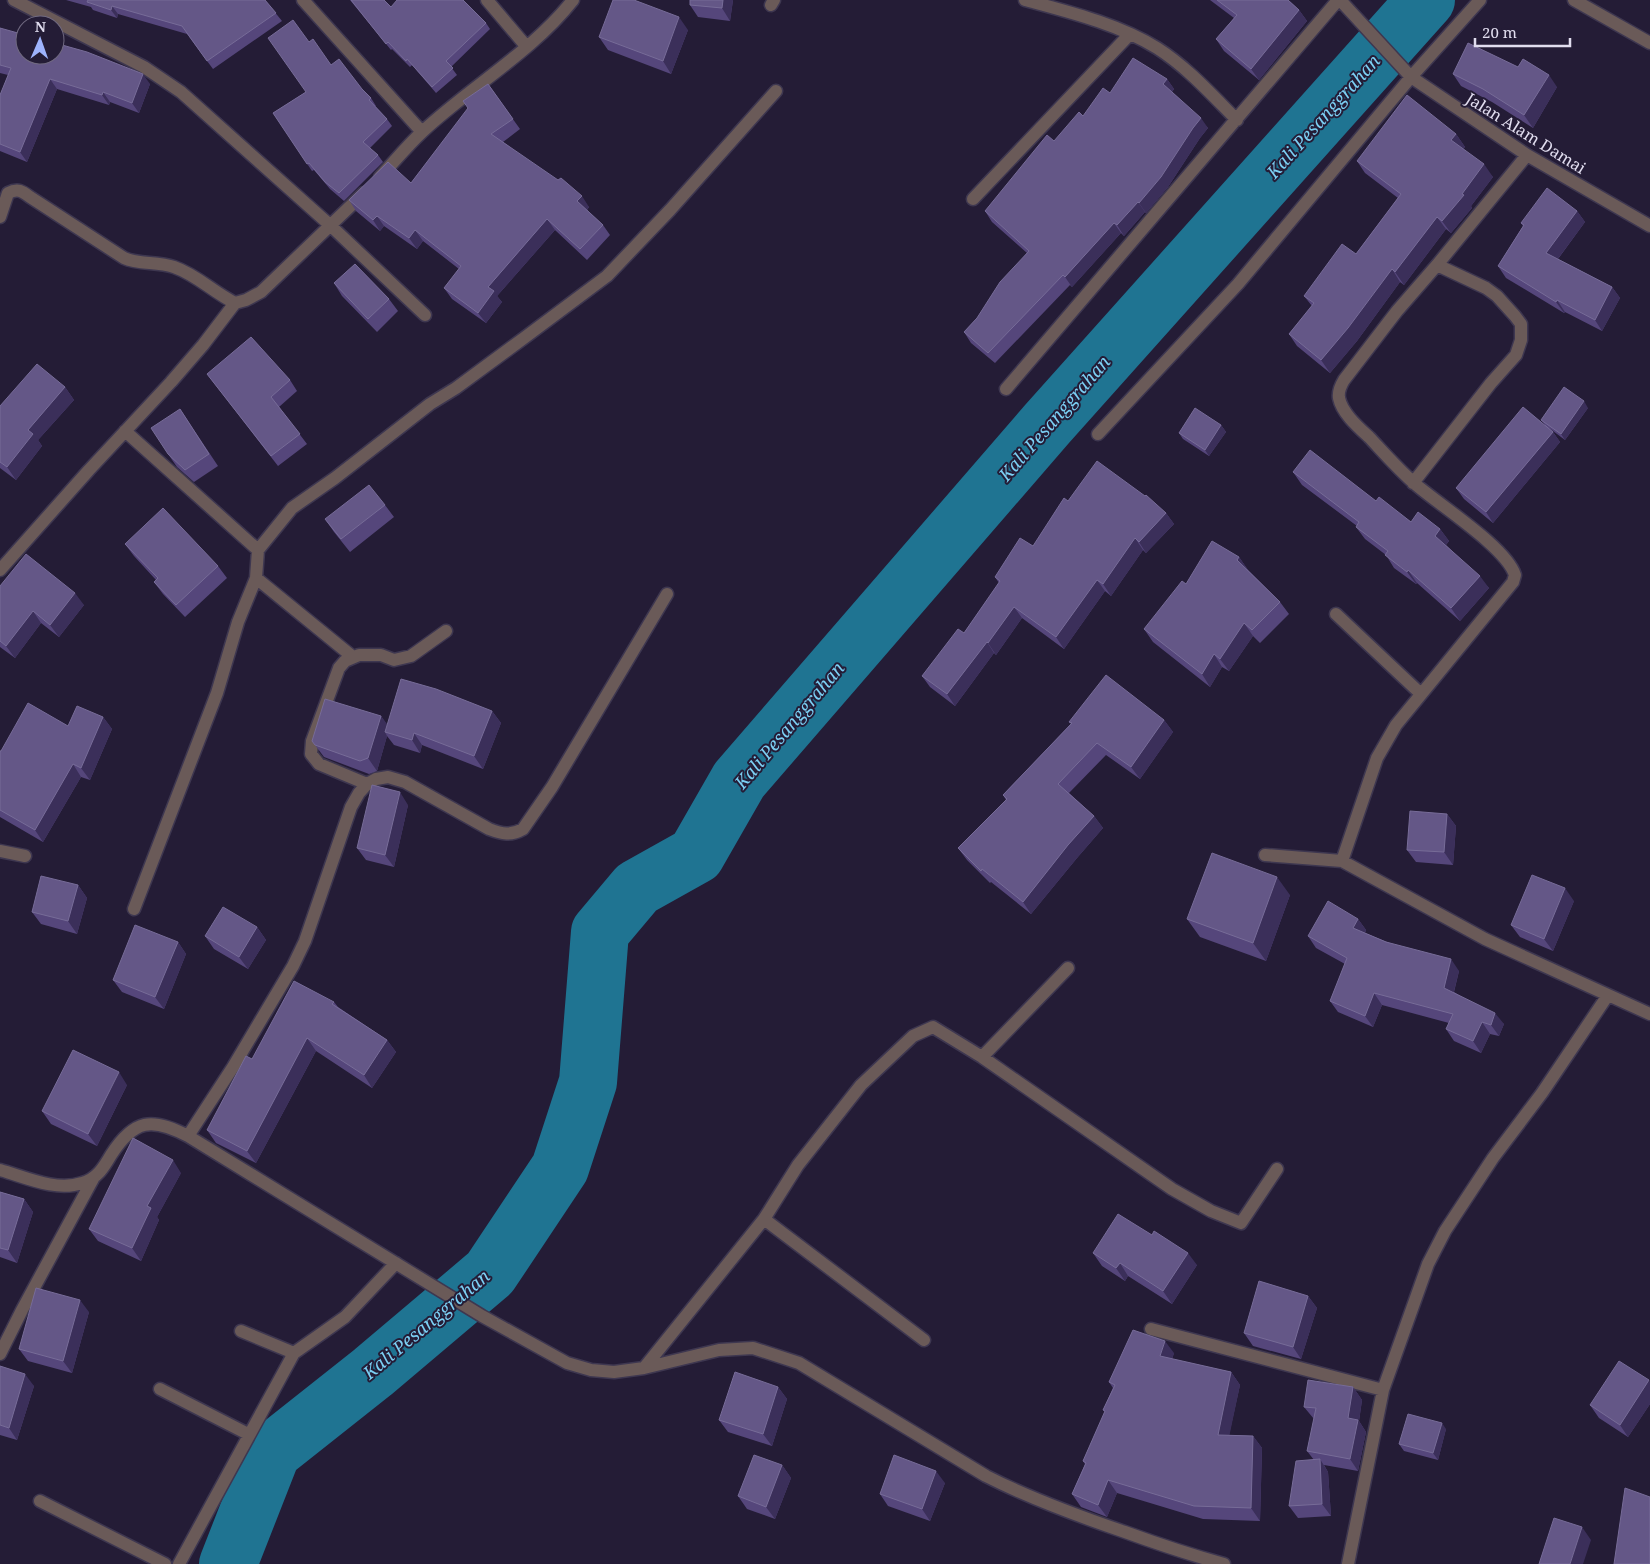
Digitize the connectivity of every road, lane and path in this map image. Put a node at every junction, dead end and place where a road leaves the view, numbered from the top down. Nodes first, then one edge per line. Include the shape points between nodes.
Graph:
1 (14, 0) edge
2 (303, 0) edge
3 (486, 0) edge
4 (573, 0) edge
5 (1025, 0) edge
6 (1339, 0) edge
7 (1480, 0) edge
8 (1574, 0) edge
9 (1130, 34) junction
10 (1650, 43) edge
11 (526, 46) junction
12 (1411, 77) junction
13 (776, 91) dead end
14 (1237, 120) junction
15 (422, 132) junction
16 (1527, 155) junction
17 (973, 199) dead end
18 (0, 217) edge
19 (330, 226) junction
20 (1650, 226) edge
21 (1437, 265) junction
22 (235, 303) junction
23 (425, 314) dead end
24 (1006, 389) dead end
25 (126, 431) junction
26 (1098, 434) dead end
27 (1413, 483) junction
28 (258, 550) junction
29 (0, 570) edge
30 (256, 578) junction
31 (667, 594) dead end
32 (1336, 614) dead end
33 (446, 631) dead end
34 (353, 657) junction
35 (1421, 694) junction
36 (367, 784) junction
37 (0, 851) edge
38 (25, 856) dead end
39 (1265, 856) dead end
40 (1342, 861) junction
41 (134, 909) dead end
42 (1068, 968) dead end
43 (1608, 996) junction
44 (1650, 1014) edge
45 (982, 1057) junction
46 (188, 1136) junction
47 (1277, 1169) dead end
48 (0, 1170) edge
49 (92, 1179) junction
50 (764, 1220) junction
51 (396, 1263) junction
52 (1151, 1329) dead end
53 (241, 1331) dead end
54 (924, 1340) dead end
55 (294, 1353) junction
56 (0, 1354) edge
57 (644, 1368) junction
58 (160, 1389) dead end
59 (1383, 1390) junction
60 (248, 1434) junction
61 (40, 1501) dead end
62 (1194, 1560) edge
63 (165, 1564) edge
64 (179, 1564) edge
65 (1224, 1564) edge
66 (1348, 1564) edge

1 - 19 street via 144,67 181,92
2 - 15 street
3 - 11 street
4 - 11 street
5 - 9 street
6 - 12 street, Jalan Alam Damai
6 - 14 street
7 - 12 street
8 - 10 street
9 - 14 street via 1176,62
9 - 17 street
11 - 15 street
12 - 16 street, Jalan Alam Damai
12 - 26 street via 1238,284
13 - 28 street via 607,276 292,508
14 - 24 street
15 - 19 street
16 - 20 street, Jalan Alam Damai
16 - 21 street
18 - 22 street via 8,193 22,191 124,258 174,267 199,278
19 - 22 street via 261,292
19 - 23 street
21 - 27 street via 1344,380 1339,397 1354,422
21 - 27 street via 1497,296 1521,324 1521,340 1516,355
22 - 25 street via 203,345
25 - 28 street
25 - 29 street
27 - 35 street via 1506,558 1515,575 1513,582
28 - 30 street
30 - 34 street
30 - 41 street via 238,622 216,694
31 - 36 street via 552,786 523,829 516,834 490,830 404,782 388,777
32 - 35 street
33 - 34 street via 410,656 394,660 381,655
34 - 36 street via 339,668 312,741 311,754 319,764
35 - 40 street via 1396,725 1376,758
36 - 46 street via 351,807 305,941 293,966
37 - 38 street
39 - 40 street
40 - 43 street via 1485,939
42 - 45 street
43 - 44 street
43 - 59 street via 1445,1231 1428,1264
45 - 47 street via 1172,1189 1211,1211 1241,1222
45 - 50 street via 933,1026 913,1036 861,1085 798,1164
46 - 49 street via 165,1126 140,1126 130,1131 102,1171
46 - 51 street
48 - 49 street via 66,1186
49 - 56 street
50 - 54 street
50 - 57 street
51 - 55 street via 345,1317
51 - 57 street via 482,1316 568,1363 614,1372
52 - 59 street
53 - 55 street
55 - 60 street
57 - 62 street via 719,1350 753,1348 800,1364 1014,1490
58 - 60 street
59 - 66 street
60 - 64 street
61 - 63 street
62 - 65 street

